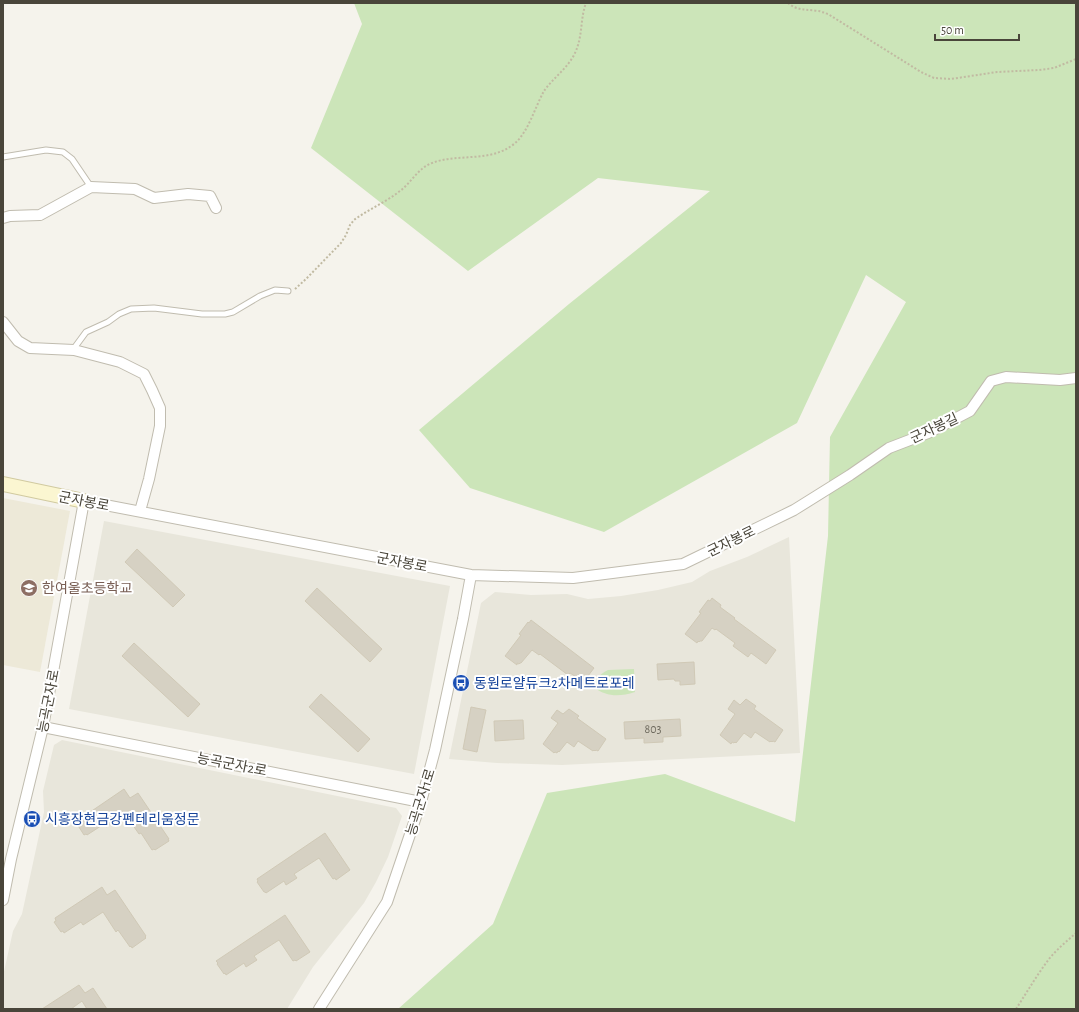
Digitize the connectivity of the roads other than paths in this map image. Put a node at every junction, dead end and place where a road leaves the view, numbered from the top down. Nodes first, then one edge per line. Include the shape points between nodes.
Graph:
1 (3, 157) edge
2 (91, 187) junction
3 (216, 208) dead end
4 (3, 218) edge
5 (288, 291) road end
6 (3, 322) edge
7 (72, 351) junction
8 (1076, 378) edge
9 (3, 484) edge
10 (84, 501) junction
11 (794, 510) joint
12 (140, 511) junction
13 (471, 575) junction
14 (43, 727) junction
15 (421, 802) junction
16 (7, 859) edge
17 (3, 900) edge
18 (319, 1009) edge

1 - 2 lane via 46,150 63,152 72,159
2 - 3 street via 135,189 154,198 188,194 210,196
2 - 4 street via 40,215
5 - 7 lane via 275,290 225,314 154,308 131,309 86,332
6 - 7 street via 18,341 30,348
7 - 12 street via 120,362 144,374 160,408 160,426
8 - 11 street, 군자봉길 via 1060,380 1006,377 992,381 970,411 928,433 889,448 850,476
9 - 10 main road, 군자봉로
10 - 12 street, 군자봉로
10 - 14 street, 능곡군자로
11 - 13 street, 군자봉로 via 683,564 573,578
12 - 13 street, 군자봉로
13 - 15 street, 능곡군자1로 via 437,742
14 - 15 street, 능곡군자2로
14 - 16 street, 능곡군자로
15 - 18 street, 능곡군자1로 via 387,902
16 - 17 street, 능곡군자로

